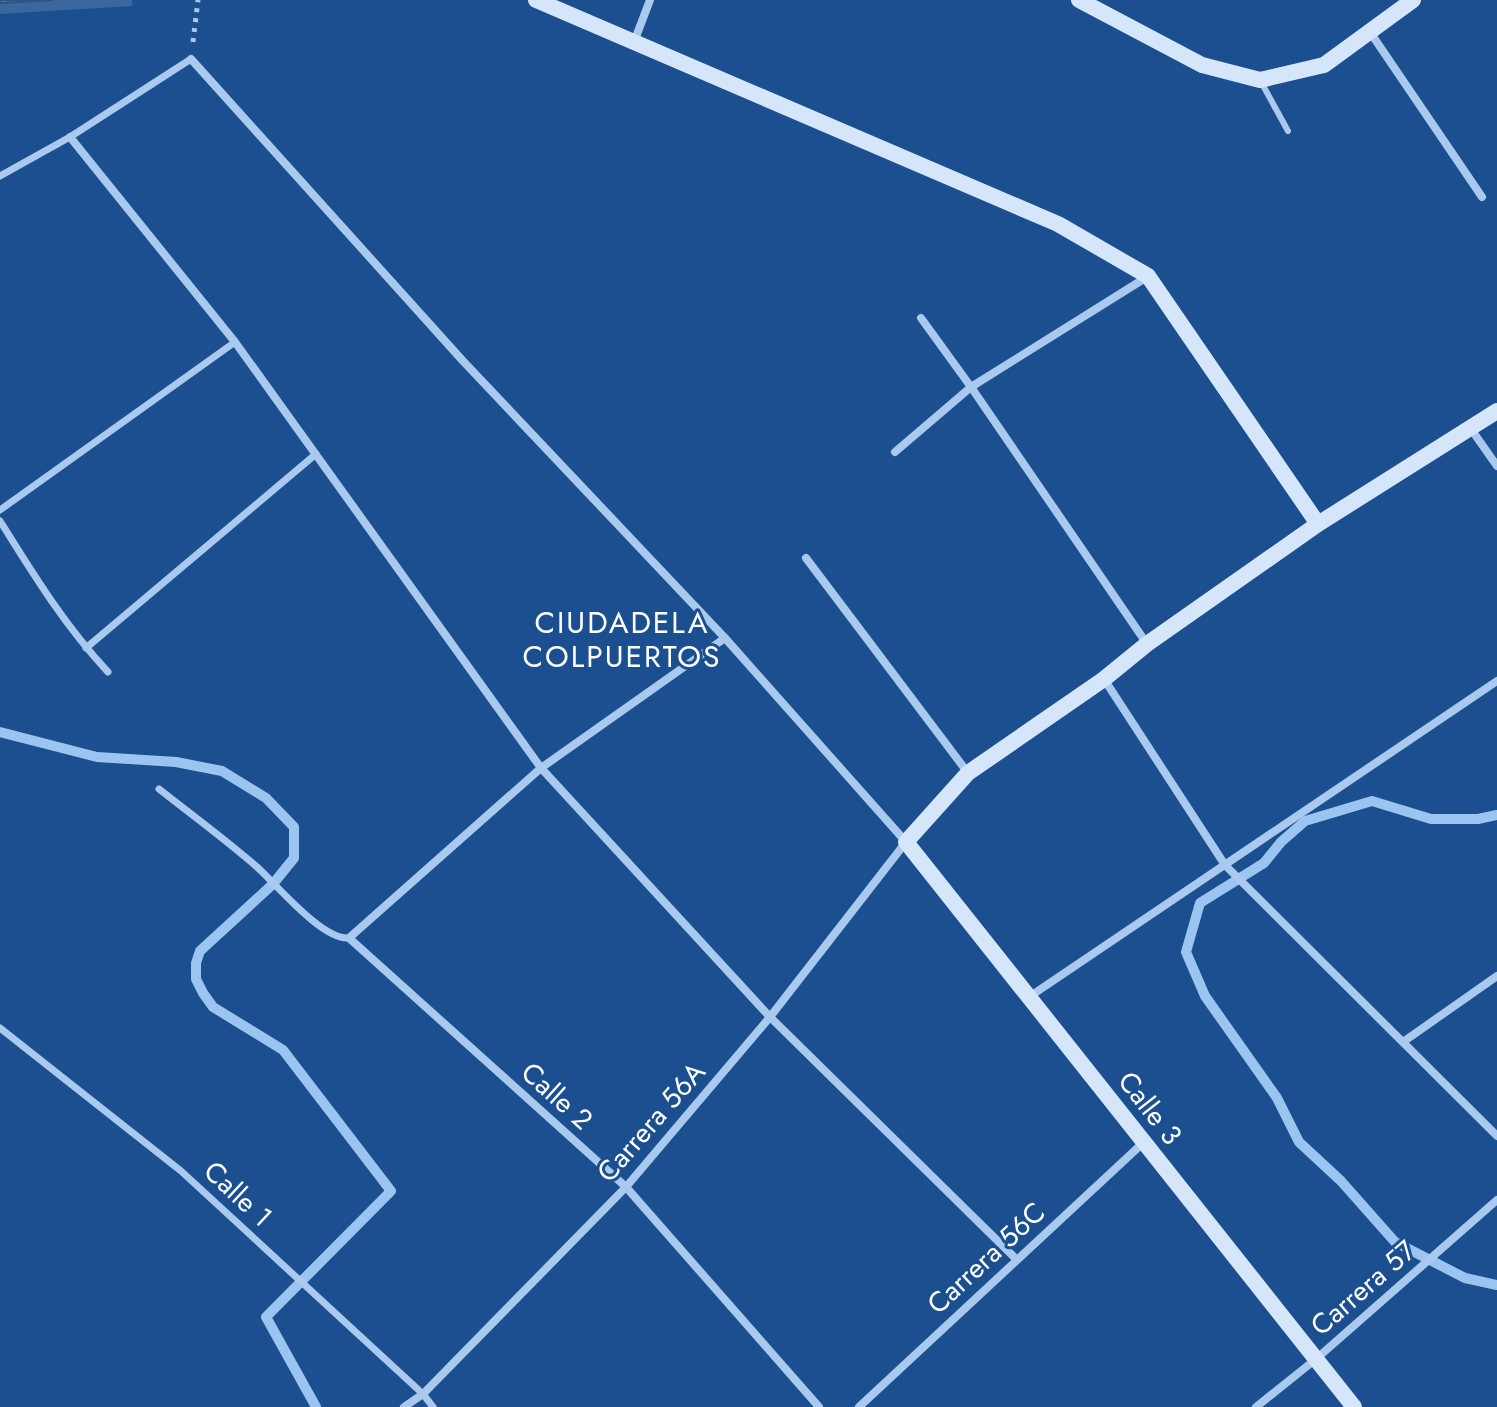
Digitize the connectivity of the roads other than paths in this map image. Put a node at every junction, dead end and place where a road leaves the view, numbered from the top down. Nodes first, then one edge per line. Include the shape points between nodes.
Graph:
1 (536, 0) edge
2 (650, 0) edge
3 (1413, 0) edge
4 (1090, 2) edge
5 (1370, 31) junction
6 (634, 42) junction
7 (191, 59) joint
8 (1260, 80) junction
9 (1288, 131) dead end
10 (70, 137) junction
11 (0, 176) edge
12 (1482, 197) dead end
13 (1148, 276) junction
14 (921, 318) dead end
15 (235, 342) junction
16 (971, 387) junction
17 (1497, 411) edge
18 (1471, 429) junction
19 (895, 452) dead end
20 (316, 454) junction
21 (1497, 466) edge
22 (0, 510) edge
23 (0, 521) edge
24 (1318, 524) junction
25 (806, 558) dead end
26 (725, 638) junction
27 (1147, 644) junction
28 (86, 648) junction
29 (108, 672) dead end
30 (1104, 679) junction
31 (1497, 681) edge
32 (541, 768) junction
33 (968, 773) junction
34 (159, 789) dead end
35 (906, 842) junction
36 (1225, 865) junction
37 (349, 938) junction
38 (1497, 976) edge
39 (1029, 997) junction
40 (770, 1017) junction
41 (0, 1028) edge
42 (1403, 1042) junction
43 (1497, 1136) edge
44 (1144, 1142) junction
45 (626, 1187) junction
46 (1497, 1200) edge
47 (1016, 1259) junction
48 (1316, 1359) junction
49 (423, 1394) junction
50 (404, 1407) edge
51 (433, 1407) edge
52 (819, 1407) edge
53 (859, 1407) edge
54 (1256, 1407) edge
55 (1354, 1407) edge

1 - 6 main road
2 - 6 street
3 - 5 main road
4 - 8 main road via 1202,65
5 - 8 main road via 1324,65
5 - 12 street
6 - 13 main road via 1058,224
7 - 10 street
7 - 26 street via 463,361
8 - 9 lane
10 - 11 street
10 - 15 street
13 - 16 street
13 - 24 main road
14 - 16 street
15 - 20 street
15 - 22 street
16 - 19 street
16 - 27 street
17 - 18 main road
18 - 21 street
18 - 24 main road
20 - 28 street
20 - 32 street
23 - 28 street
24 - 27 main road
25 - 33 street
26 - 32 street
26 - 35 street
27 - 30 main road
28 - 29 street
30 - 33 main road
30 - 36 street
31 - 36 street
32 - 37 street
32 - 40 street
33 - 35 main road
34 - 37 street via 257,867 319,925 341,939
35 - 39 main road, Calle 3
35 - 40 street, Carrera 56A
36 - 39 street
36 - 42 street
37 - 45 street, Calle 2
38 - 42 street
39 - 44 main road, Calle 3
40 - 45 street, Carrera 56A
40 - 47 street
41 - 49 street, Calle 1 via 181,1171
42 - 43 street
44 - 47 street, Carrera 56C
44 - 48 main road, Calle 3
45 - 49 street, Carrera 56A
45 - 52 street, Calle 2
46 - 48 street, Carrera 57
47 - 53 street, Carrera 56C
48 - 54 street, Carrera 57
48 - 55 main road, Calle 3
49 - 50 street, Carrera 56A
49 - 51 street, Calle 1

